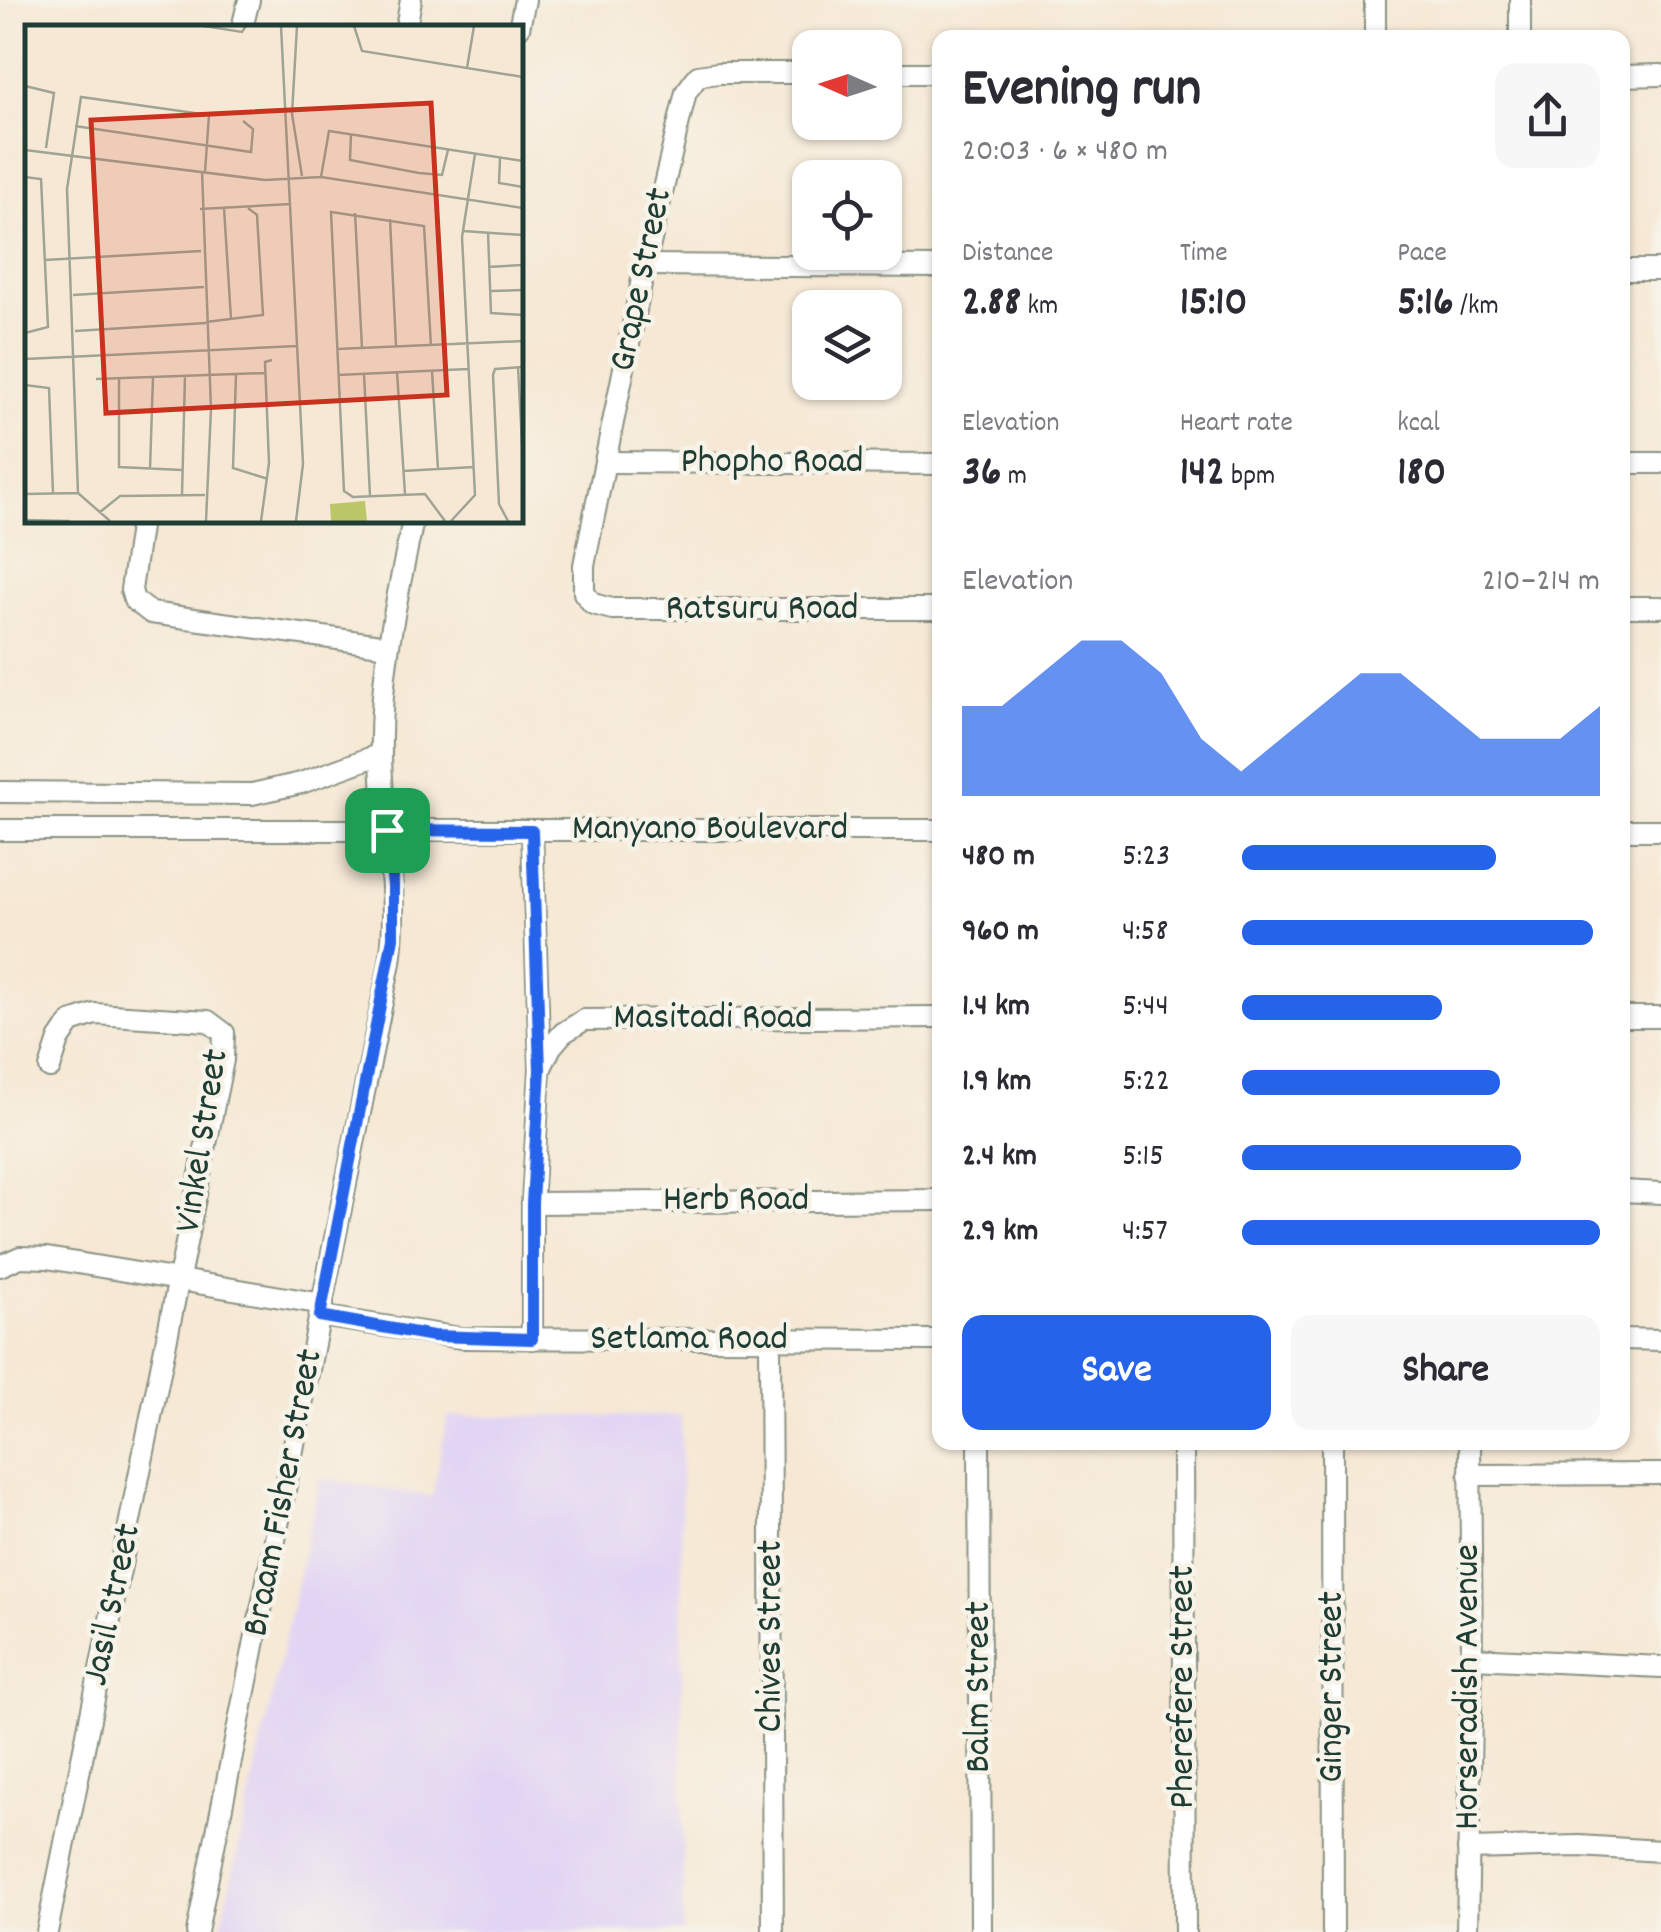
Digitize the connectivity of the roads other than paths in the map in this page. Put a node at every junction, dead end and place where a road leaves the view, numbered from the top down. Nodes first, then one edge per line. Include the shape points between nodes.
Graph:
1 (249, 0) edge
2 (411, 0) edge
3 (525, 0) edge
4 (1375, 0) edge
5 (1520, 0) edge
6 (243, 25) edge
7 (407, 25) edge
8 (520, 25) edge
9 (1375, 30) edge
10 (1520, 30) edge
11 (792, 73) edge
12 (902, 73) edge
13 (932, 73) edge
14 (1630, 76) edge
15 (1661, 76) edge
16 (645, 265) junction
17 (932, 267) edge
18 (1630, 270) edge
19 (1661, 270) edge
20 (605, 462) junction
21 (1630, 463) edge
22 (1661, 463) edge
23 (932, 464) edge
24 (141, 522) edge
25 (413, 522) edge
26 (587, 599) joint
27 (1630, 606) edge
28 (1661, 607) edge
29 (932, 609) edge
30 (388, 646) junction
31 (380, 754) junction
32 (0, 792) edge
33 (0, 830) edge
34 (387, 830) junction
35 (932, 830) edge
36 (1630, 830) edge
37 (1661, 830) edge
38 (532, 831) junction
39 (932, 1017) edge
40 (1630, 1017) edge
41 (1661, 1017) edge
42 (50, 1068) dead end
43 (540, 1070) junction
44 (1630, 1192) edge
45 (1661, 1193) edge
46 (932, 1200) edge
47 (532, 1203) junction
48 (1, 1265) edge
49 (181, 1278) junction
50 (322, 1310) junction
51 (532, 1339) junction
52 (1630, 1339) edge
53 (770, 1340) junction
54 (932, 1340) edge
55 (1661, 1340) edge
56 (979, 1450) edge
57 (1183, 1450) edge
58 (1332, 1450) edge
59 (1470, 1450) edge
60 (1661, 1474) edge
61 (1470, 1476) junction
62 (1472, 1658) junction
63 (1661, 1668) edge
64 (1468, 1849) junction
65 (1661, 1851) edge
66 (47, 1932) edge
67 (197, 1932) edge
68 (773, 1932) edge
69 (982, 1932) edge
70 (1185, 1932) edge
71 (1333, 1932) edge
72 (1467, 1932) edge

1 - 6 street
2 - 7 street
3 - 8 street
4 - 9 street
5 - 10 street
11 - 16 street, Grape Street via 718,73 689,85
12 - 13 street
14 - 15 street
16 - 17 street
16 - 20 street, Grape Street
18 - 19 street
20 - 23 street, Phopho Road
20 - 26 street, Grape Street via 584,565
21 - 22 street
24 - 30 street via 131,590 151,613
25 - 30 street, Braam Fisher Street
26 - 29 street, Ratsuru Road via 626,610
27 - 28 street
30 - 31 street, Braam Fisher Street
31 - 32 street via 252,794
31 - 34 street, Braam Fisher Street
33 - 34 street, Manyano Boulevard
34 - 38 street, Manyano Boulevard
34 - 50 street, Braam Fisher Street via 393,938
35 - 38 street, Manyano Boulevard
36 - 37 street
38 - 43 street
39 - 43 street, Masitadi Road via 584,1020 551,1047
40 - 41 street
42 - 49 street, Vinkel Street via 71,1022 95,1014 208,1021 224,1033
43 - 47 street
44 - 45 street
46 - 47 street, Herb Road
47 - 51 street
48 - 49 street, Setlama Road via 34,1256
49 - 50 street, Setlama Road
49 - 66 street, Jasil Street
50 - 51 street, Setlama Road via 433,1336
50 - 67 street, Braam Fisher Street
51 - 53 street, Setlama Road
52 - 55 street
53 - 54 street, Setlama Road
53 - 68 street, Chives Street
56 - 69 street, Balm Street
57 - 70 street, Pherefere Street
58 - 71 street, Ginger Street
59 - 61 street, Horseradish Avenue
60 - 61 street
61 - 62 street, Horseradish Avenue
62 - 63 street
62 - 64 street, Horseradish Avenue
64 - 65 street
64 - 72 street, Horseradish Avenue

